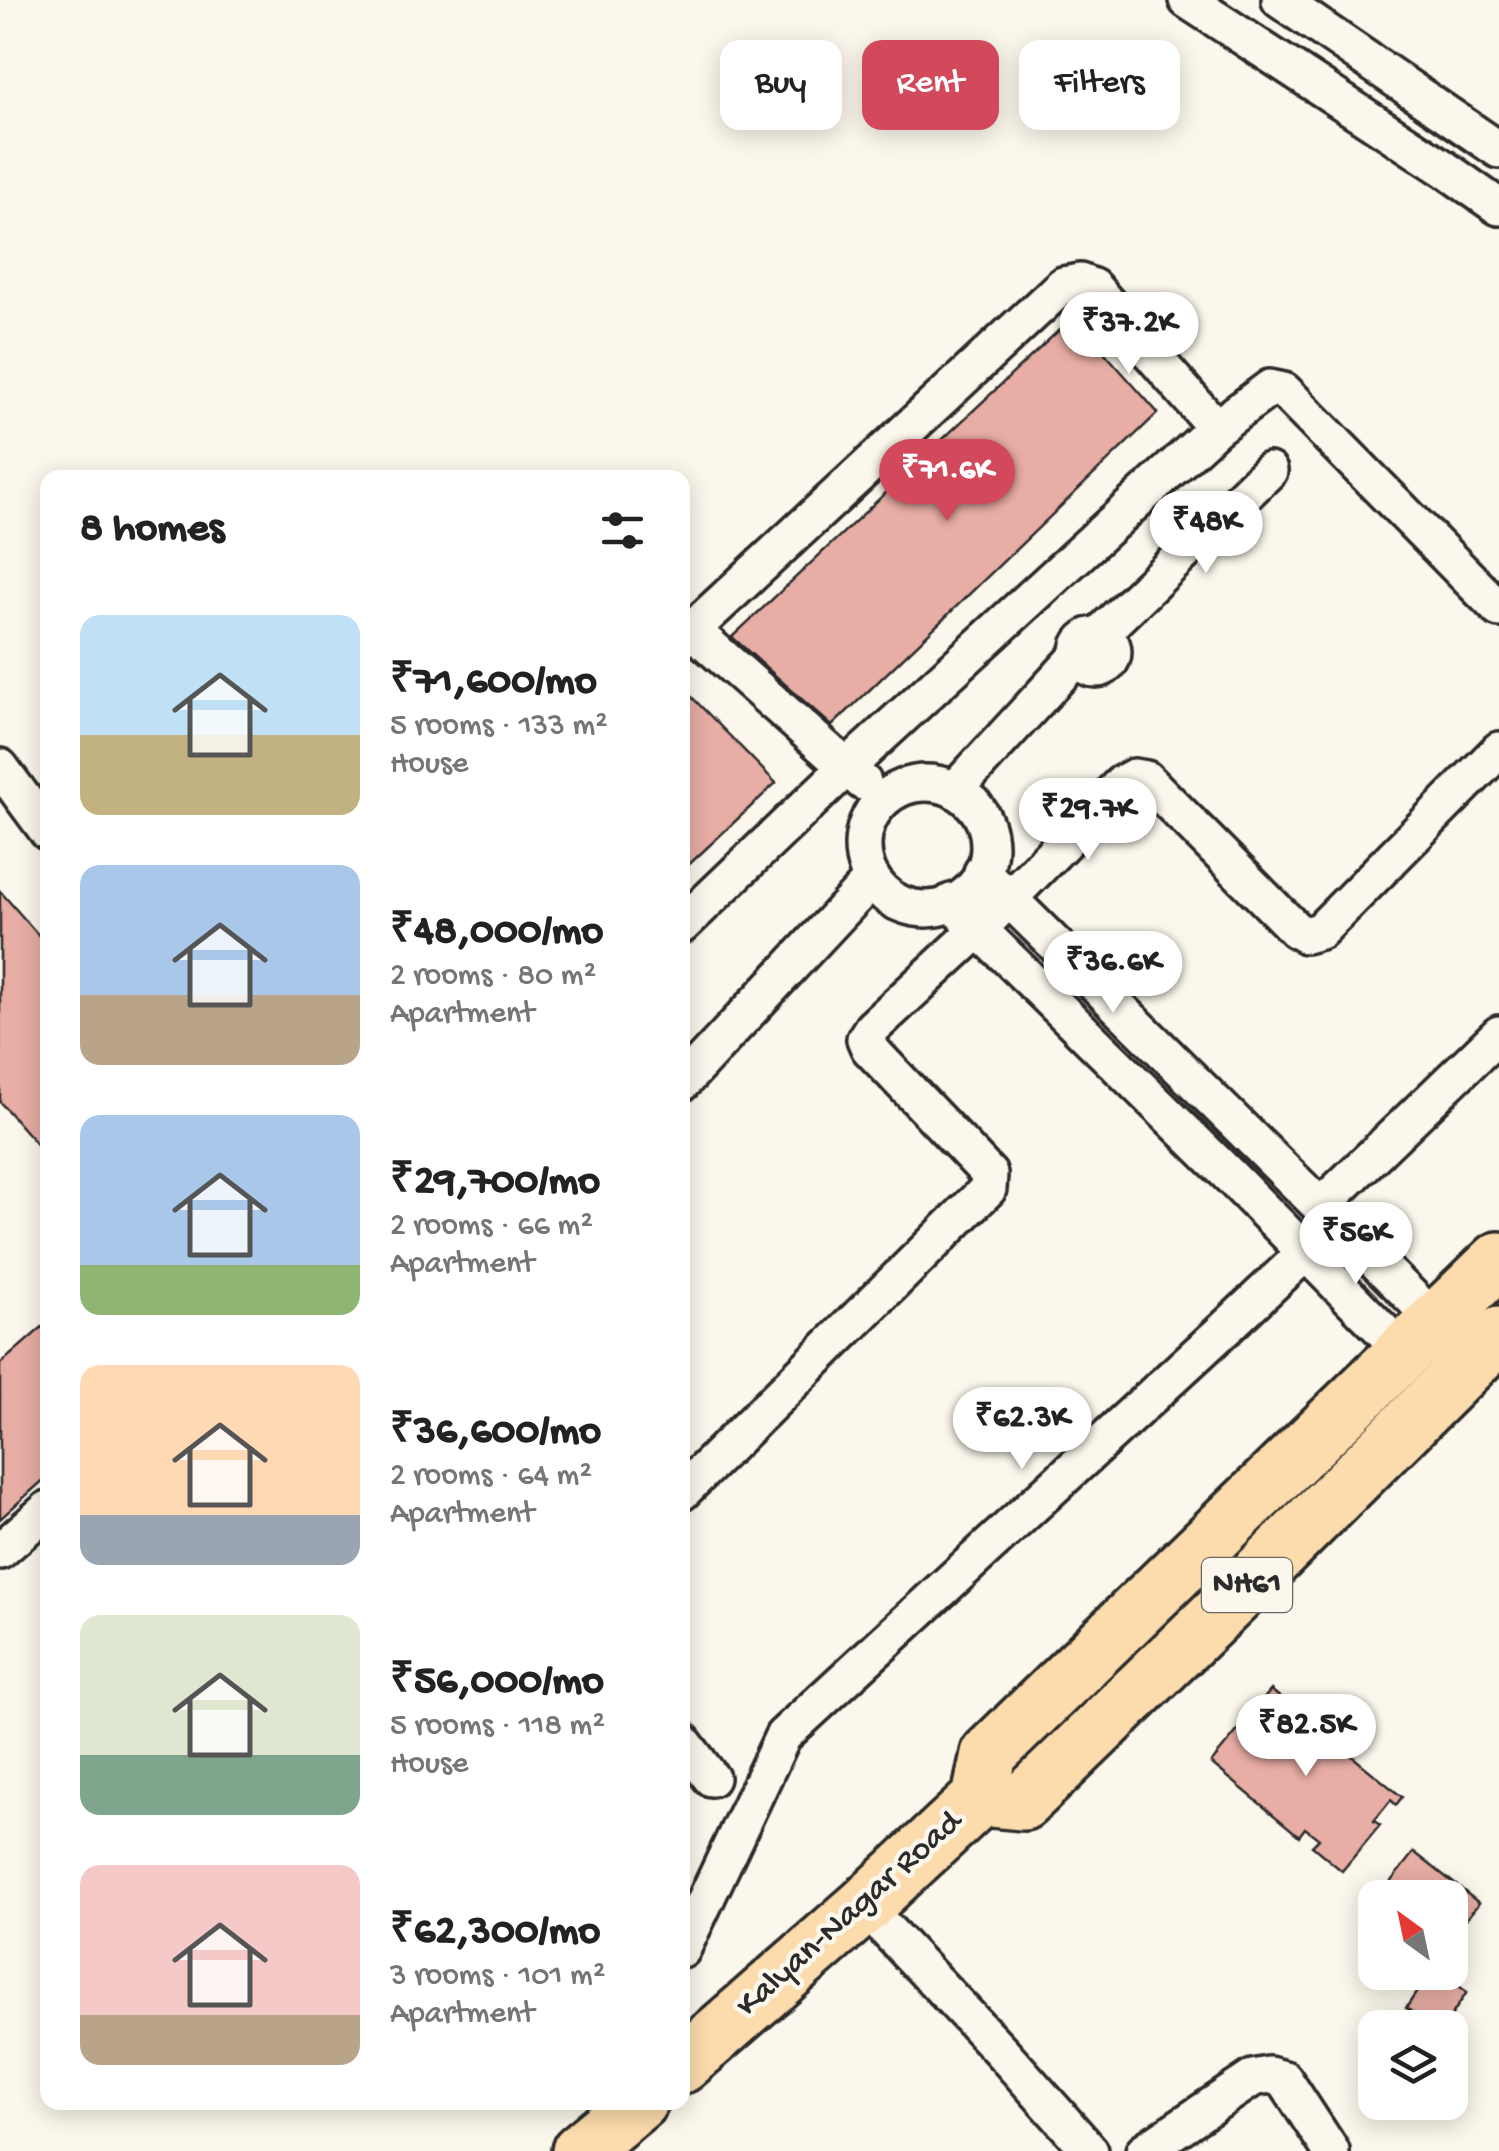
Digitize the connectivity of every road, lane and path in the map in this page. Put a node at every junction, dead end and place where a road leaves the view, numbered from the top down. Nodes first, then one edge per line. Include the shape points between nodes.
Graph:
1 (1187, 0) edge
2 (1280, 0) edge
3 (1499, 150) edge
4 (1499, 207) edge
5 (1216, 428) junction
6 (1268, 470) dead end
7 (1499, 610) edge
8 (690, 632) edge
9 (690, 637) edge
10 (1499, 750) edge
11 (0, 767) edge
12 (847, 767) junction
13 (954, 790) junction
14 (882, 800) junction
15 (40, 821) edge
16 (982, 872) junction
17 (872, 879) junction
18 (1009, 898) junction
19 (951, 902) junction
20 (690, 918) edge
21 (978, 930) junction
22 (1499, 1034) edge
23 (690, 1074) edge
24 (1320, 1206) junction
25 (1305, 1253) junction
26 (1499, 1260) edge
27 (1499, 1335) edge
28 (1420, 1336) junction
29 (690, 1484) edge
30 (40, 1516) edge
31 (0, 1551) edge
32 (690, 1750) edge
33 (711, 1778) dead end
34 (980, 1798) junction
35 (864, 1906) junction
36 (690, 1933) edge
37 (690, 2058) edge
38 (1156, 2148) edge
39 (1090, 2151) edge
40 (1332, 2151) edge

1 - 4 street
2 - 3 street
5 - 7 street via 1270,388 1284,391
5 - 8 street via 1093,288 1063,285
5 - 12 street
6 - 13 street via 1089,645
9 - 12 street
10 - 18 street via 1320,931 1305,935 1295,929 1146,779 1134,777
11 - 15 street
12 - 14 street
12 - 20 street
13 - 14 street via 921,782
13 - 16 street via 986,826
14 - 17 street via 863,838
16 - 18 street
16 - 19 street
17 - 19 street via 903,905 923,909
17 - 23 street
18 - 21 street
18 - 24 street
19 - 21 street
21 - 25 street
21 - 29 street via 865,1039 989,1174 988,1189
22 - 24 street
24 - 28 street
25 - 28 street
25 - 36 street via 783,1736
26 - 28 highway
27 - 34 highway, Kalyan-Nagar Road / NH61 via 1023,1802
28 - 34 highway via 989,1754
30 - 31 street
32 - 33 street
34 - 35 highway, Kalyan-Nagar Road
35 - 37 highway, Kalyan-Nagar Road
35 - 39 street
38 - 40 street via 1253,2078 1269,2075 1284,2080

